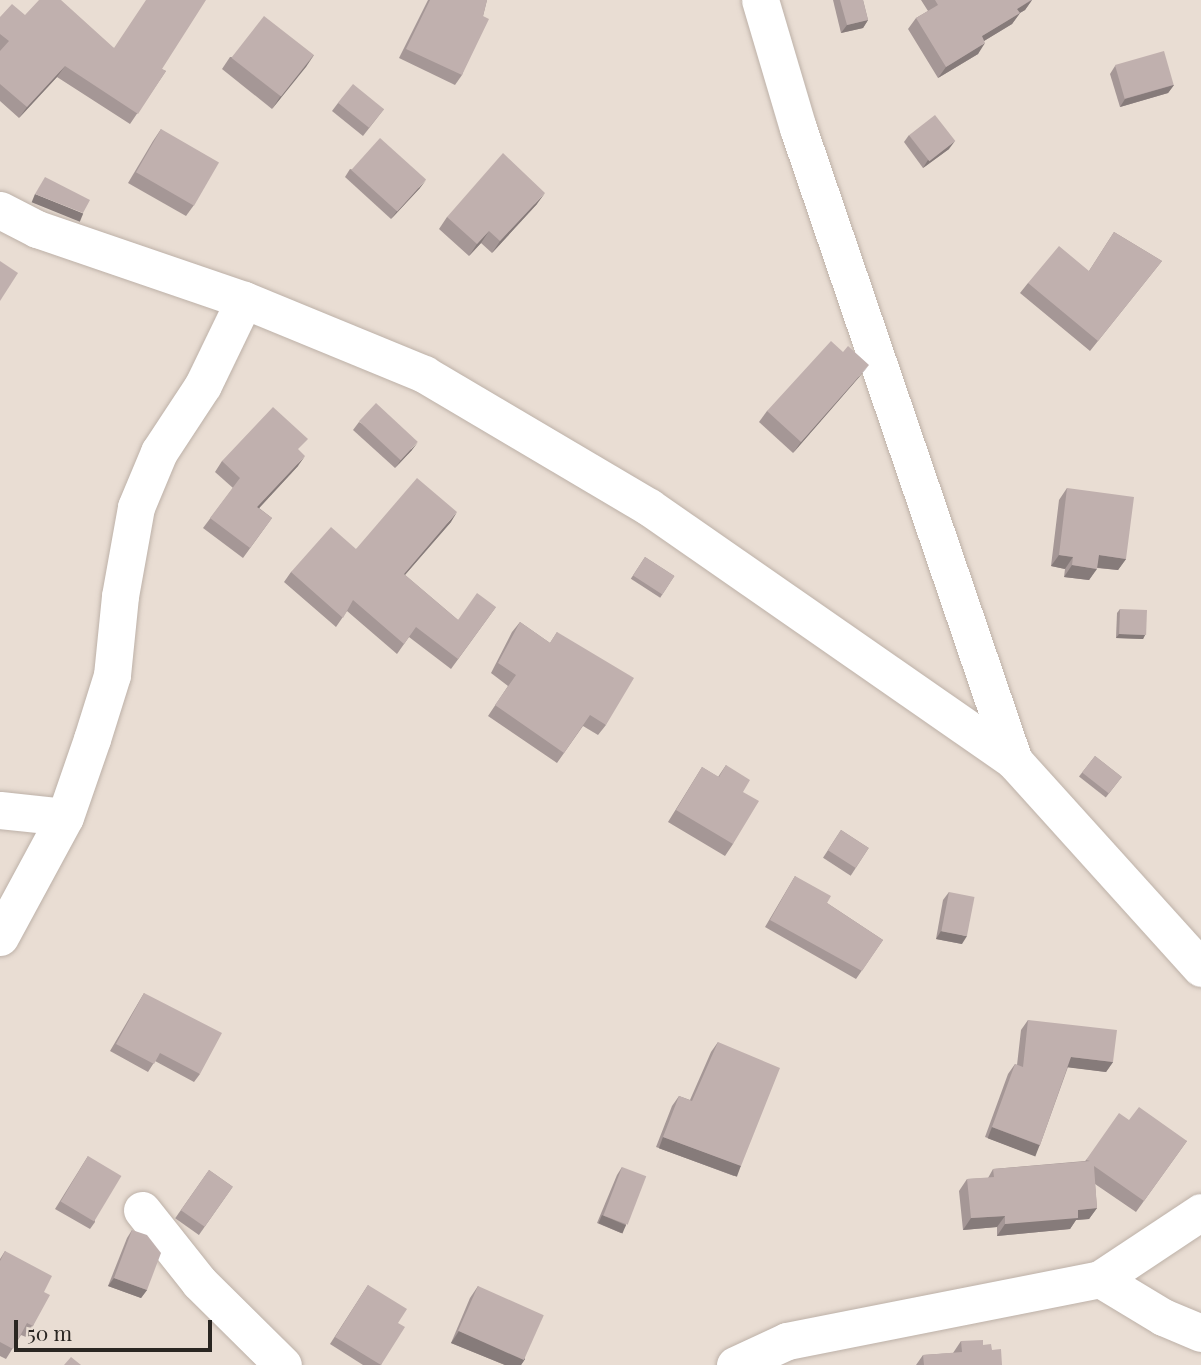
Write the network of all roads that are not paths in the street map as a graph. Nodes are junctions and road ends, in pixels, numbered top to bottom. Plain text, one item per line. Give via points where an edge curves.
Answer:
1 (760, 0) edge
2 (0, 210) edge
3 (244, 300) junction
4 (1014, 761) junction
5 (0, 810) edge
6 (65, 817) junction
7 (0, 937) edge
8 (1201, 968) edge
9 (142, 1210) dead end
10 (1201, 1212) edge
11 (1100, 1279) junction
12 (1201, 1333) edge
13 (283, 1365) edge
14 (736, 1365) edge

1 - 4 street via 798,128
2 - 3 street via 37,229
3 - 4 street via 424,374 649,507
3 - 6 street via 203,384 159,452 136,507 112,674
4 - 8 street
5 - 6 street
6 - 7 street
9 - 13 street via 199,1282
10 - 11 street
11 - 12 street via 1163,1317
11 - 14 street via 787,1341

